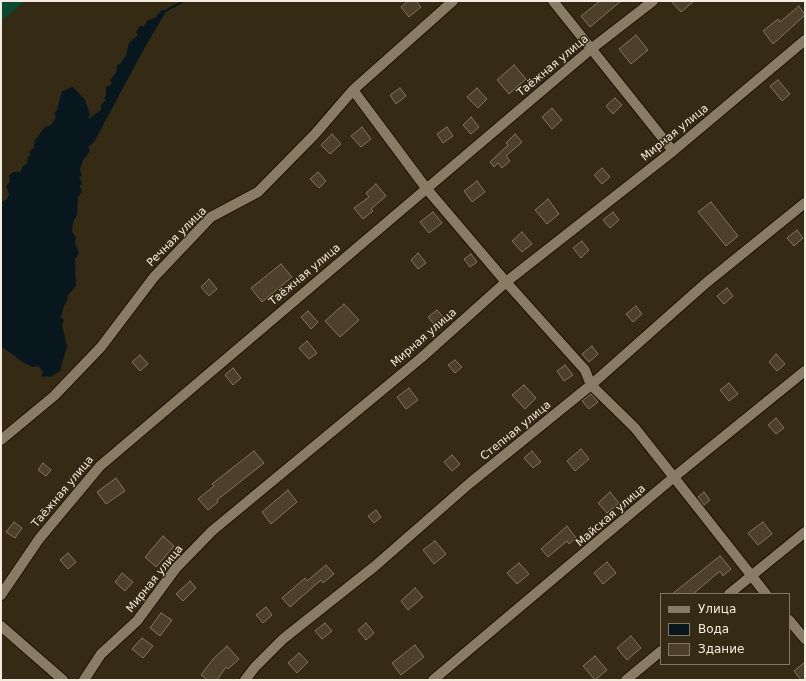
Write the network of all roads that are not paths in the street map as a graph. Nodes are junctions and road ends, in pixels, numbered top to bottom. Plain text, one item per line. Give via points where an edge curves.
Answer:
1 (453, 1) edge
2 (553, 1) edge
3 (653, 1) edge
4 (805, 40) edge
5 (591, 49) junction
6 (353, 90) junction
7 (673, 151) junction
8 (426, 188) junction
9 (805, 203) edge
10 (506, 282) junction
11 (805, 371) edge
12 (591, 385) junction
13 (1, 440) edge
14 (674, 477) junction
15 (805, 532) edge
16 (751, 576) junction
17 (730, 593) edge
18 (765, 593) edge
19 (1, 595) edge
20 (790, 621) edge
21 (1, 626) edge
22 (805, 639) edge
23 (660, 652) edge
24 (63, 680) edge
25 (84, 680) edge
26 (245, 680) edge
27 (433, 680) edge
28 (626, 680) edge

1 - 6 street, Речная улица
2 - 5 street
3 - 5 street, Таёжная улица
4 - 7 street, Мирная улица
5 - 7 street
5 - 8 street, Таёжная улица
6 - 8 street
6 - 13 street, Речная улица via 315,134 258,192 211,217 154,277 101,347 54,396
7 - 10 street, Мирная улица
8 - 10 street
8 - 19 street, Таёжная улица via 100,466 39,539
9 - 12 street, Степная улица via 706,283
10 - 12 street via 585,370
10 - 25 street, Мирная улица via 421,358 212,531 176,568 136,621 101,654
11 - 14 street, Майская улица
12 - 14 street via 635,428
12 - 26 street, Степная улица via 470,483 375,566 283,639
14 - 16 street
14 - 27 street, Майская улица
15 - 16 street
16 - 17 street
16 - 18 street
20 - 22 street
21 - 24 street
23 - 28 street

